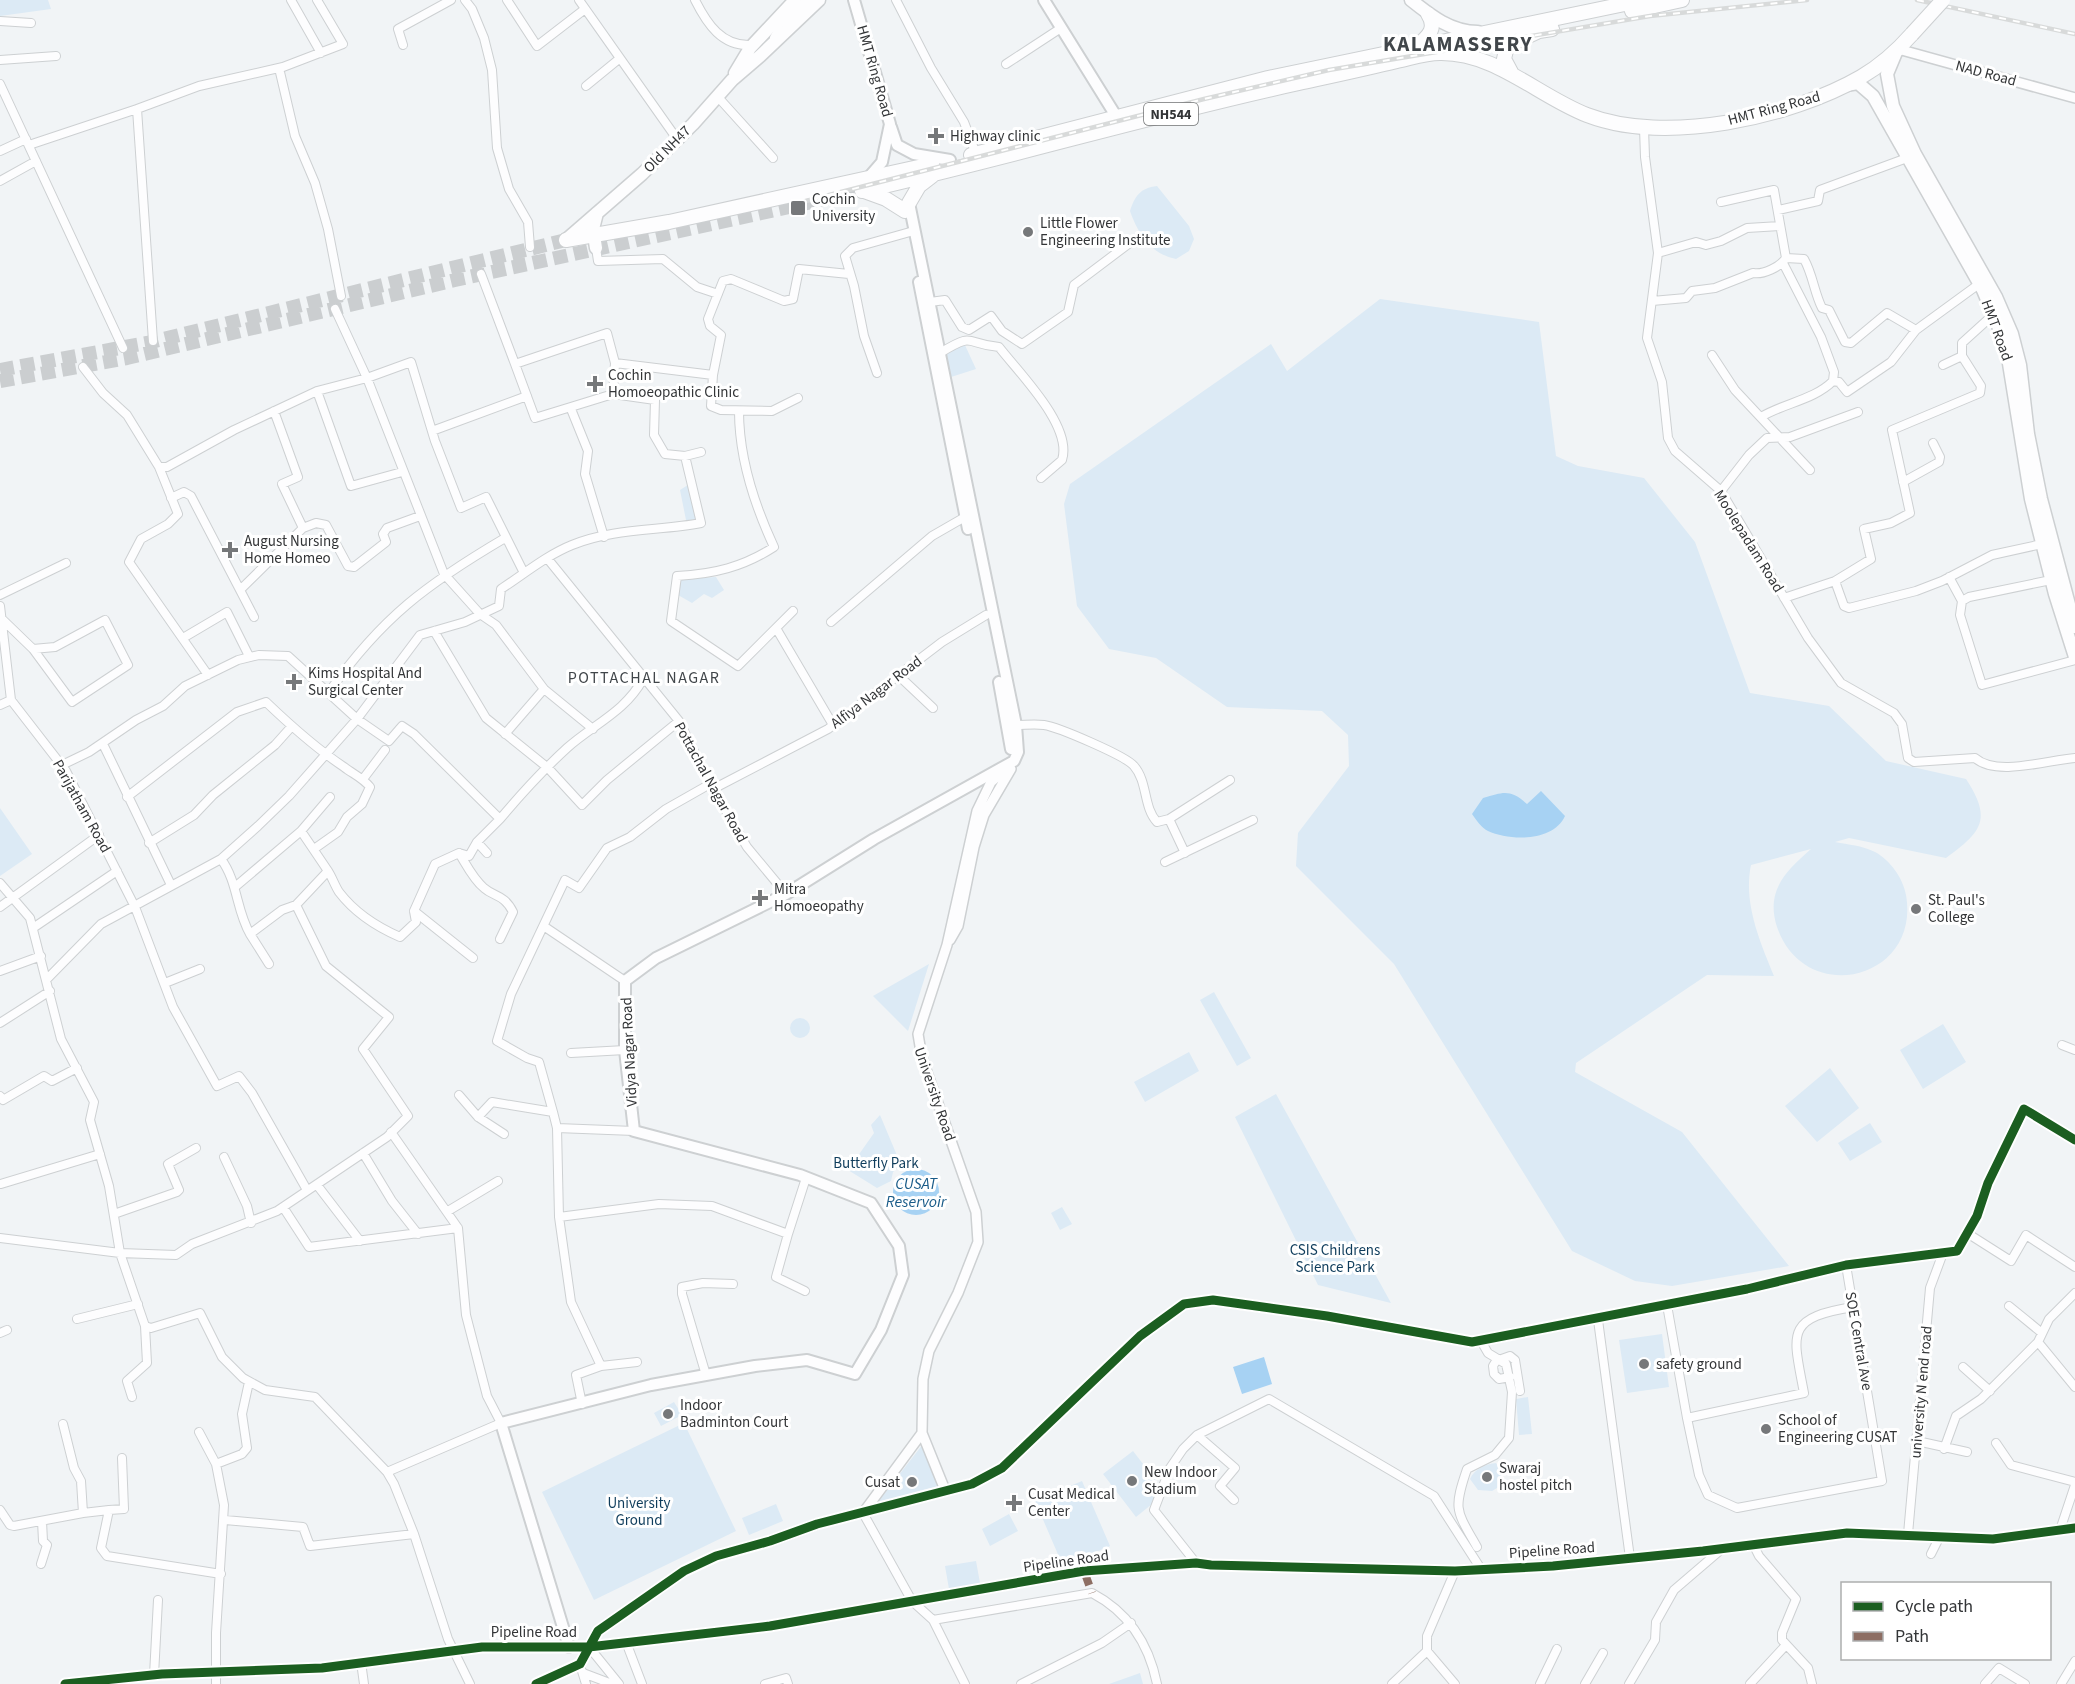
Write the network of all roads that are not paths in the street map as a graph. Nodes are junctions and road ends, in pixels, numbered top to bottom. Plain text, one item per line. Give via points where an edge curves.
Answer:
1 (291, 0) edge
2 (317, 0) edge
3 (451, 0) edge
4 (465, 0) edge
5 (507, 0) edge
6 (579, 0) edge
7 (695, 0) edge
8 (795, 0) edge
9 (808, 0) edge
10 (819, 0) edge
11 (854, 0) edge
12 (896, 0) edge
13 (1044, 0) edge
14 (1411, 0) edge
15 (1644, 0) edge
16 (1682, 0) edge
17 (1943, 0) edge
18 (585, 9) junction
19 (1428, 14) junction
20 (0, 21) edge
21 (31, 23) dead end
22 (783, 24) junction
23 (1061, 28) junction
24 (1489, 33) junction
25 (761, 35) junction
26 (403, 45) dead end
27 (751, 46) junction
28 (772, 46) junction
29 (1416, 47) junction
30 (1898, 49) junction
31 (321, 53) junction
32 (56, 56) dead end
33 (760, 56) junction
34 (620, 59) junction
35 (0, 60) edge
36 (1006, 64) dead end
37 (279, 68) junction
38 (1512, 74) junction
39 (732, 80) junction
40 (586, 86) dead end
41 (1842, 86) junction
42 (1256, 87) junction
43 (1, 88) edge
44 (717, 96) junction
45 (2075, 98) edge
46 (137, 109) junction
47 (1116, 116) junction
48 (890, 124) junction
49 (1644, 128) junction
50 (677, 139) junction
51 (28, 142) junction
52 (0, 151) edge
53 (976, 154) junction
54 (773, 158) dead end
55 (1907, 158) junction
56 (950, 160) junction
57 (36, 161) junction
58 (936, 172) junction
59 (896, 178) junction
60 (0, 181) edge
61 (863, 186) junction
62 (1721, 202) dead end
63 (907, 207) junction
64 (1778, 210) junction
65 (597, 213) junction
66 (1780, 226) junction
67 (910, 232) junction
68 (566, 240) joint
69 (595, 242) junction
70 (1131, 242) dead end
71 (530, 247) dead end
72 (1658, 253) junction
73 (1784, 261) junction
74 (481, 274) dead end
75 (849, 274) junction
76 (1980, 284) junction
77 (718, 294) junction
78 (341, 296) dead end
79 (1652, 301) junction
80 (930, 302) junction
81 (335, 309) dead end
82 (1994, 314) junction
83 (1916, 330) junction
84 (153, 341) dead end
85 (123, 348) dead end
86 (940, 353) junction
87 (1712, 355) dead end
88 (1962, 356) junction
89 (615, 363) junction
90 (515, 364) junction
91 (1943, 365) dead end
92 (82, 367) dead end
93 (877, 373) dead end
94 (713, 375) junction
95 (366, 378) junction
96 (1833, 381) junction
97 (317, 391) junction
98 (614, 394) junction
99 (527, 396) junction
100 (798, 398) dead end
101 (571, 409) junction
102 (274, 411) junction
103 (739, 411) junction
104 (1858, 412) dead end
105 (1761, 417) junction
106 (432, 431) junction
107 (1776, 436) junction
108 (1933, 442) dead end
109 (701, 452) dead end
110 (685, 456) junction
111 (159, 467) junction
112 (1810, 470) dead end
113 (402, 472) junction
114 (1041, 478) dead end
115 (1903, 482) junction
116 (1720, 491) junction
117 (171, 498) junction
118 (420, 516) junction
119 (965, 517) junction
120 (303, 528) junction
121 (604, 537) junction
122 (505, 538) junction
123 (2042, 544) junction
124 (547, 558) junction
125 (66, 563) dead end
126 (524, 573) junction
127 (444, 574) junction
128 (1949, 577) junction
129 (2051, 580) junction
130 (1835, 581) junction
131 (240, 590) junction
132 (0, 595) edge
133 (1784, 598) junction
134 (1962, 601) junction
135 (0, 606) edge
136 (793, 611) dead end
137 (480, 614) junction
138 (986, 615) junction
139 (254, 617) dead end
140 (3, 620) junction
141 (831, 622) dead end
142 (2075, 627) edge
143 (776, 628) junction
144 (434, 630) junction
145 (183, 638) junction
146 (33, 649) junction
147 (249, 656) junction
148 (2075, 658) edge
149 (208, 675) junction
150 (898, 675) junction
151 (643, 679) junction
152 (544, 689) junction
153 (330, 692) junction
154 (11, 700) junction
155 (0, 705) edge
156 (933, 708) dead end
157 (357, 719) junction
158 (679, 721) junction
159 (833, 725) junction
160 (1016, 725) junction
161 (292, 726) junction
162 (593, 729) junction
163 (505, 734) junction
164 (103, 744) junction
165 (1015, 744) junction
166 (385, 750) dead end
167 (328, 753) junction
168 (2075, 758) edge
169 (1014, 761) junction
170 (62, 765) junction
171 (548, 768) junction
172 (363, 779) junction
173 (1230, 780) dead end
174 (711, 787) junction
175 (127, 796) junction
176 (330, 797) dead end
177 (500, 819) junction
178 (1169, 819) junction
179 (1253, 820) dead end
180 (301, 831) junction
181 (99, 835) junction
182 (477, 842) junction
183 (149, 843) junction
184 (314, 849) junction
185 (459, 853) junction
186 (487, 853) dead end
187 (1185, 853) junction
188 (221, 859) junction
189 (1165, 862) dead end
190 (328, 871) junction
191 (117, 872) junction
192 (0, 883) edge
193 (171, 885) junction
194 (235, 887) junction
195 (786, 894) junction
196 (13, 897) junction
197 (296, 905) junction
198 (0, 907) edge
199 (135, 907) junction
200 (414, 911) junction
201 (545, 927) junction
202 (33, 928) junction
203 (250, 934) junction
204 (500, 939) dead end
205 (41, 956) junction
206 (473, 958) dead end
207 (269, 964) dead end
208 (200, 969) dead end
209 (0, 971) edge
210 (47, 979) junction
211 (625, 981) junction
212 (165, 983) junction
213 (50, 991) junction
214 (0, 1023) edge
215 (2062, 1045) dead end
216 (625, 1050) junction
217 (2075, 1050) edge
218 (571, 1053) dead end
219 (77, 1068) junction
220 (459, 1095) dead end
221 (0, 1096) edge
222 (94, 1102) junction
223 (83, 1108) dead end
224 (553, 1112) junction
225 (478, 1117) junction
226 (556, 1128) junction
227 (634, 1131) junction
228 (391, 1132) junction
229 (504, 1134) dead end
230 (2075, 1140) edge
231 (196, 1148) dead end
232 (363, 1153) junction
233 (100, 1154) junction
234 (224, 1157) dead end
235 (806, 1178) junction
236 (498, 1181) dead end
237 (1, 1184) edge
238 (317, 1185) junction
239 (308, 1190) junction
240 (283, 1207) junction
241 (448, 1211) junction
242 (114, 1214) junction
243 (559, 1217) junction
244 (251, 1223) junction
245 (458, 1228) junction
246 (1967, 1233) junction
247 (418, 1234) junction
248 (788, 1234) junction
249 (0, 1238) edge
250 (360, 1241) junction
251 (120, 1253) junction
252 (1943, 1253) junction
253 (1846, 1265) junction
254 (2075, 1267) edge
255 (733, 1284) dead end
256 (805, 1292) dead end
257 (2075, 1293) edge
258 (138, 1304) junction
259 (1667, 1305) junction
260 (2009, 1306) dead end
261 (1853, 1307) junction
262 (77, 1319) dead end
263 (1598, 1320) junction
264 (145, 1326) junction
265 (2042, 1333) junction
266 (1482, 1341) junction
267 (2038, 1342) junction
268 (1500, 1359) junction
269 (637, 1362) dead end
270 (601, 1366) junction
271 (1964, 1367) dead end
272 (706, 1375) junction
273 (1510, 1377) junction
274 (249, 1382) junction
275 (2075, 1387) edge
276 (1520, 1391) dead end
277 (1990, 1391) junction
278 (132, 1397) dead end
279 (582, 1404) junction
280 (1686, 1418) junction
281 (501, 1422) junction
282 (63, 1424) dead end
283 (199, 1432) dead end
284 (922, 1433) junction
285 (1197, 1435) junction
286 (1917, 1441) junction
287 (1996, 1443) dead end
288 (1944, 1449) junction
289 (1967, 1452) dead end
290 (122, 1458) dead end
291 (216, 1464) junction
292 (387, 1472) junction
293 (2075, 1484) edge
294 (945, 1490) junction
295 (1234, 1500) dead end
296 (0, 1510) edge
297 (109, 1510) junction
298 (83, 1513) junction
299 (862, 1513) junction
300 (225, 1520) junction
301 (42, 1521) junction
302 (2075, 1528) edge
303 (2060, 1530) junction
304 (414, 1534) junction
305 (1908, 1534) junction
306 (1940, 1536) junction
307 (1753, 1544) junction
308 (1477, 1547) dead end
309 (1723, 1548) junction
310 (1931, 1554) dead end
311 (1630, 1558) junction
312 (1196, 1563) junction
313 (41, 1564) dead end
314 (1481, 1569) junction
315 (1455, 1571) junction
316 (221, 1574) junction
317 (158, 1600) dead end
318 (912, 1601) junction
319 (933, 1620) junction
320 (1131, 1623) junction
321 (626, 1642) junction
322 (569, 1647) junction
323 (590, 1647) junction
324 (1789, 1647) junction
325 (1557, 1649) dead end
326 (453, 1651) junction
327 (1427, 1652) junction
328 (1603, 1653) dead end
329 (2075, 1661) edge
330 (361, 1662) junction
331 (581, 1669) junction
332 (218, 1672) junction
333 (158, 1674) junction
334 (108, 1682) edge
335 (65, 1684) edge
336 (162, 1684) edge
337 (216, 1684) edge
338 (364, 1684) edge
339 (470, 1684) edge
340 (536, 1684) edge
341 (586, 1684) edge
342 (612, 1684) edge
343 (619, 1684) edge
344 (642, 1684) edge
345 (765, 1684) edge
346 (788, 1684) edge
347 (965, 1684) edge
348 (1021, 1684) edge
349 (1156, 1684) edge
350 (1392, 1684) edge
351 (1455, 1684) edge
352 (1540, 1684) edge
353 (1586, 1684) edge
354 (1629, 1684) edge
355 (1750, 1684) edge
356 (1812, 1684) edge
357 (1985, 1684) edge
358 (2025, 1684) edge
359 (2061, 1684) edge

1 - 31 street
2 - 31 street via 342,44
3 - 26 street via 398,29
4 - 71 street via 484,38 492,70 497,148 509,189 528,222
5 - 18 street via 537,46
6 - 18 street
7 - 27 street via 706,22 722,37 737,46
8 - 25 main road, Old NH47
9 - 22 main road
10 - 28 main road, Old NH47
11 - 48 main road, HMT Ring Road
12 - 53 street via 963,122
13 - 23 main road
14 - 19 main road
15 - 24 highway
16 - 38 highway via 1539,32 1507,46 1504,59
17 - 30 highway, HMT Ring Road, bridge
18 - 34 street
19 - 24 main road via 1459,30
19 - 29 highway via 1432,31
20 - 21 street
22 - 25 main road
22 - 28 main road
23 - 36 street
23 - 47 main road
24 - 29 highway
25 - 27 main road, Old NH47
27 - 33 main road via 754,54
27 - 39 main road, Old NH47
28 - 33 main road, Old NH47
29 - 42 highway, NH544
30 - 41 highway, HMT Ring Road
30 - 45 street, NAD Road
30 - 142 main road, HMT Road via 1887,74 1893,106 2012,334 2041,499
31 - 37 street
32 - 35 street
33 - 39 main road, Old NH47
34 - 40 street
34 - 50 street
37 - 46 street via 199,86
37 - 78 street via 295,136 315,183 328,229
38 - 42 highway, HMT Ring Road / NH544 via 1467,55 1439,53
38 - 49 highway, HMT Ring Road via 1589,116
39 - 44 main road, Old NH47
41 - 49 highway, HMT Ring Road via 1739,120
41 - 55 main road, HMT Road via 1858,83 1873,96
42 - 47 highway, NH544
42 - 58 highway, NH544
43 - 51 street
44 - 50 main road, Old NH47
44 - 54 street
46 - 51 street
46 - 84 street
47 - 53 highway, NH544
48 - 56 main road via 897,145 914,154
48 - 61 main road, HMT Ring Road via 882,162
49 - 72 street, Moolepadam Road
50 - 65 main road, Old NH47
51 - 52 street
51 - 57 street
53 - 56 highway, NH544
55 - 64 street via 1820,190 1818,201
55 - 76 main road, HMT Road
56 - 59 highway, NH544
57 - 60 street
57 - 85 street
58 - 59 highway, NH544
58 - 63 highway via 919,186
59 - 61 highway
61 - 63 highway
61 - 69 highway
62 - 64 street via 1774,190
63 - 67 main road
63 - 80 main road
64 - 66 street
65 - 68 main road, Old NH47
65 - 69 main road
66 - 72 street via 1747,228 1721,241 1706,245 1696,242
66 - 73 street
67 - 75 street via 854,248 844,256
67 - 119 main road
68 - 69 highway
69 - 77 street via 598,261 663,259 697,287
70 - 80 street via 1074,285 1068,312 1022,344 1002,331 991,316 969,330 962,327 945,300
72 - 79 street, Moolepadam Road
73 - 79 street via 1724,285 1692,291 1686,298
73 - 83 street via 1804,259 1814,292 1822,308 1829,310 1845,342 1851,343 1887,313
73 - 96 street via 1821,337 1834,372
74 - 90 street
75 - 77 street via 799,269 790,300 780,300 726,279
75 - 93 street
76 - 82 main road, HMT Road
76 - 83 street
77 - 94 street via 708,319 721,336
79 - 116 street, Moolepadam Road via 1647,338 1662,382 1668,438 1675,451
80 - 86 main road
81 - 95 street
82 - 88 street via 1962,343
82 - 123 main road, HMT Road via 2009,359 2022,454
83 - 96 street via 1891,362 1847,392
86 - 114 street via 970,338 982,345 999,347 1052,416 1065,440 1062,460
86 - 160 main road
87 - 105 street via 1735,390
88 - 91 street
88 - 115 street via 1981,386 1980,393 1892,430
89 - 90 street via 607,333
89 - 94 street
89 - 98 street
90 - 99 street
92 - 111 street via 127,415
94 - 103 street via 711,406
95 - 97 street
95 - 106 street via 411,362
95 - 113 street
96 - 105 street via 1825,389 1778,406
97 - 102 street
97 - 113 street via 351,486
98 - 101 street
98 - 110 street via 655,400 657,442 664,454
99 - 101 street via 535,418
99 - 106 street
100 - 103 street via 772,411
101 - 121 street via 588,452 585,474
102 - 111 street via 167,467
102 - 120 street via 298,477 282,484
103 - 143 street via 747,475 774,547 746,564 724,571 677,576 671,621 738,666
104 - 107 street via 1790,437
105 - 107 street
106 - 122 street via 461,508 486,497
107 - 112 street
107 - 116 street via 1763,441
108 - 115 street via 1939,462
109 - 110 street
110 - 121 street via 701,523
111 - 117 street
113 - 118 street
115 - 130 street via 1910,513 1894,522 1864,529 1871,559
116 - 133 street, Moolepadam Road
117 - 131 street via 184,492 191,496
117 - 145 street via 176,518 141,539 129,562
118 - 120 street via 387,528 383,534 386,542 354,567 348,566 326,525 316,523
118 - 127 street
119 - 138 main road
119 - 141 street via 932,536
120 - 131 street
121 - 124 street
122 - 126 street
122 - 127 street
123 - 128 street via 1992,555
123 - 129 main road, HMT Road
124 - 126 street
124 - 151 street, Pottachal Nagar Road
125 - 132 street
126 - 137 street via 501,589 499,606
127 - 137 street
127 - 153 street via 372,636
128 - 130 street via 1916,591 1850,608 1844,606
128 - 134 street
129 - 134 street
129 - 148 main road, HMT Road
130 - 133 street
131 - 139 street
133 - 168 street, Moolepadam Road via 1841,683 1894,714 1902,724 1908,758 1914,762 1975,758 1999,767
134 - 148 street via 1960,615 1982,685
135 - 140 street
136 - 143 street
137 - 144 street
137 - 152 street via 496,626
138 - 150 street, Alfiya Nagar Road
138 - 165 main road
140 - 146 street
140 - 154 street
143 - 159 street
144 - 157 street via 420,635
144 - 163 street via 486,718
145 - 147 street via 227,612
145 - 149 street
146 - 146 street via 72,702 128,665 105,620 55,647
147 - 149 street
147 - 153 street via 288,656
149 - 164 street via 185,686 163,706
150 - 156 street
150 - 159 street, Alfiya Nagar Road
151 - 158 street, Pottachal Nagar Road
151 - 162 street via 625,705
152 - 162 street
152 - 163 street
153 - 157 street
154 - 155 street
154 - 170 street, Parijatham Road
157 - 167 street
157 - 177 street via 389,741 402,726 414,734
158 - 171 street via 582,805
158 - 174 street, Pottachal Nagar Road
159 - 174 street, Alfiya Nagar Road via 799,746
160 - 165 main road
160 - 178 street via 1045,725 1119,756 1133,765 1142,780 1154,819
161 - 167 street
161 - 175 street via 266,702 237,712
161 - 183 street via 194,815
162 - 171 street
163 - 171 street
164 - 170 street
164 - 175 street
165 - 169 main road
166 - 172 street
167 - 172 street
167 - 188 street via 289,796
169 - 195 main road, Vidya Nagar Road via 874,839
169 - 284 street, University Road via 991,783 977,811 947,945 917,1041 976,1212 978,1242 929,1351 923,1379
170 - 181 street, Parijatham Road
171 - 177 street via 519,794
172 - 184 street via 370,787 362,804 346,817 338,832
173 - 178 street
174 - 195 street, Pottachal Nagar Road via 747,848
174 - 201 street, Alfiya Nagar Road via 666,809 630,837 607,848 579,888 565,880
175 - 183 street
176 - 180 street
177 - 182 street
178 - 187 street
179 - 187 street
180 - 184 street
180 - 194 street
181 - 191 street, Parijatham Road
181 - 196 street
182 - 185 street via 470,856
182 - 186 street
183 - 193 street
184 - 190 street
185 - 200 street via 435,864
185 - 204 street via 485,890 499,894 513,912
187 - 189 street
188 - 193 street
188 - 194 street
190 - 197 street
190 - 200 street via 338,891 363,915 398,936 403,936 416,922
191 - 199 street, Parijatham Road
191 - 202 street
192 - 196 street
193 - 199 street
194 - 203 street via 243,922
195 - 211 main road, Vidya Nagar Road via 656,958
196 - 198 street
196 - 202 street
197 - 203 street via 282,910
197 - 228 street via 326,966 389,1017 363,1049 408,1116
199 - 210 street via 101,924 76,956
199 - 212 street, Parijatham Road
200 - 206 street
201 - 211 street
201 - 224 street via 511,994 497,1041 539,1062
202 - 205 street
203 - 207 street
205 - 209 street
205 - 210 street
208 - 212 street
210 - 213 street
211 - 216 main road, Vidya Nagar Road
212 - 239 street, Parijatham Road via 173,1007 217,1086 239,1076
213 - 214 street
213 - 219 street via 62,1039
215 - 217 street
216 - 218 street
216 - 227 main road, Vidya Nagar Road
219 - 221 street via 52,1081 44,1076 3,1100
219 - 222 street
220 - 225 street
222 - 223 street
222 - 233 street via 90,1120
224 - 225 street via 492,1102
224 - 226 street
225 - 229 street
226 - 227 street
226 - 243 street
227 - 235 main road
228 - 232 street
228 - 241 street
230 - 246 street via 2024,1109
231 - 242 street via 168,1164 177,1192
232 - 238 street
232 - 247 street
233 - 237 street
233 - 242 street
234 - 244 street
235 - 248 street
235 - 272 main road via 871,1203 899,1246 903,1275 881,1330 855,1374 807,1360
236 - 241 street
238 - 239 street
238 - 250 street
239 - 240 street
240 - 244 street
240 - 250 street via 309,1247
241 - 245 street
242 - 251 street
243 - 248 street via 660,1204 712,1206
243 - 270 street via 571,1302
244 - 251 street via 192,1244 176,1255
245 - 247 street
245 - 281 street via 466,1315 487,1396
246 - 252 street via 1957,1251
246 - 254 street via 2010,1261 2026,1235
247 - 250 street
248 - 256 street via 776,1277
249 - 251 street
251 - 258 street
252 - 253 street
252 - 286 street, university N end road via 1930,1288
253 - 259 street
253 - 261 street, SOE Central Ave
255 - 272 street via 682,1287
257 - 265 street via 2049,1319
258 - 262 street
258 - 264 street
259 - 263 street
259 - 280 street
260 - 265 street
261 - 280 street via 1809,1317 1799,1328 1795,1342 1804,1393
261 - 280 street, SOE Central Ave via 1882,1481 1737,1508 1708,1495
263 - 266 street
263 - 311 street
264 - 274 street via 151,1328 200,1313 222,1357
264 - 278 street via 147,1363 127,1381
265 - 267 street
266 - 268 street via 1488,1353
266 - 294 street via 1213,1300 1184,1304 1140,1336 1002,1468 972,1484
267 - 275 street
267 - 277 street
268 - 273 street
268 - 273 street via 1492,1366 1494,1374 1499,1379
268 - 276 street via 1510,1356 1515,1360
269 - 270 street
270 - 279 street via 576,1375
271 - 277 street
272 - 279 main road
273 - 308 street via 1509,1438 1495,1455 1467,1468 1459,1492 1457,1513
274 - 291 street via 242,1414 247,1448 242,1454
274 - 292 street via 265,1390 315,1397
277 - 288 street via 1956,1416
279 - 281 main road
281 - 292 street
281 - 322 main road
282 - 298 street via 81,1480
283 - 291 street
284 - 294 street
284 - 299 street
285 - 295 street via 1235,1468 1220,1486
285 - 312 street via 1170,1468 1154,1510
285 - 314 street via 1269,1399 1434,1496
286 - 288 street
286 - 305 street, university N end road
287 - 293 street via 2011,1465
288 - 289 street
290 - 297 street via 124,1509
291 - 300 street
292 - 304 street
293 - 303 street
294 - 299 street
296 - 301 street via 10,1525
297 - 298 street
297 - 316 street via 101,1548 107,1556
298 - 301 street
299 - 318 street
299 - 323 street via 717,1556 684,1571 598,1631
300 - 304 street via 303,1527 310,1546
300 - 316 street
301 - 313 street via 43,1541 47,1545
302 - 303 street, Pipeline Road
303 - 306 street, Pipeline Road via 1993,1539
304 - 326 street
305 - 306 street, Pipeline Road
305 - 307 street, Pipeline Road via 1847,1533
306 - 310 street
307 - 309 street, Pipeline Road
307 - 324 street via 1796,1599 1782,1633
309 - 311 street, Pipeline Road
309 - 354 street via 1674,1590 1656,1622 1655,1640
311 - 314 street, Pipeline Road
312 - 315 street, Pipeline Road
312 - 318 street, Pipeline Road via 1084,1571
314 - 315 street, Pipeline Road
315 - 327 street via 1427,1636
316 - 332 street via 216,1633
317 - 333 street
318 - 319 street
318 - 321 street, Pipeline Road via 770,1626
319 - 320 street via 1092,1593
319 - 347 street
320 - 348 street via 1102,1643
320 - 349 street via 1141,1635
321 - 323 street, Pipeline Road
321 - 344 street
322 - 323 street, Pipeline Road
322 - 326 street, Pipeline Road
323 - 331 street
323 - 343 street
324 - 355 street
324 - 356 street via 1808,1668
325 - 352 street
326 - 330 street, Pipeline Road
326 - 339 street
327 - 350 street
327 - 351 street
328 - 353 street
329 - 359 street
330 - 332 street, Pipeline Road via 322,1668
330 - 338 street
331 - 340 street
331 - 341 street
331 - 342 street
332 - 333 street, Pipeline Road
332 - 337 street
333 - 334 street, Pipeline Road
333 - 336 street
334 - 335 street, Pipeline Road
345 - 346 street via 786,1678
357 - 358 street via 1999,1668

